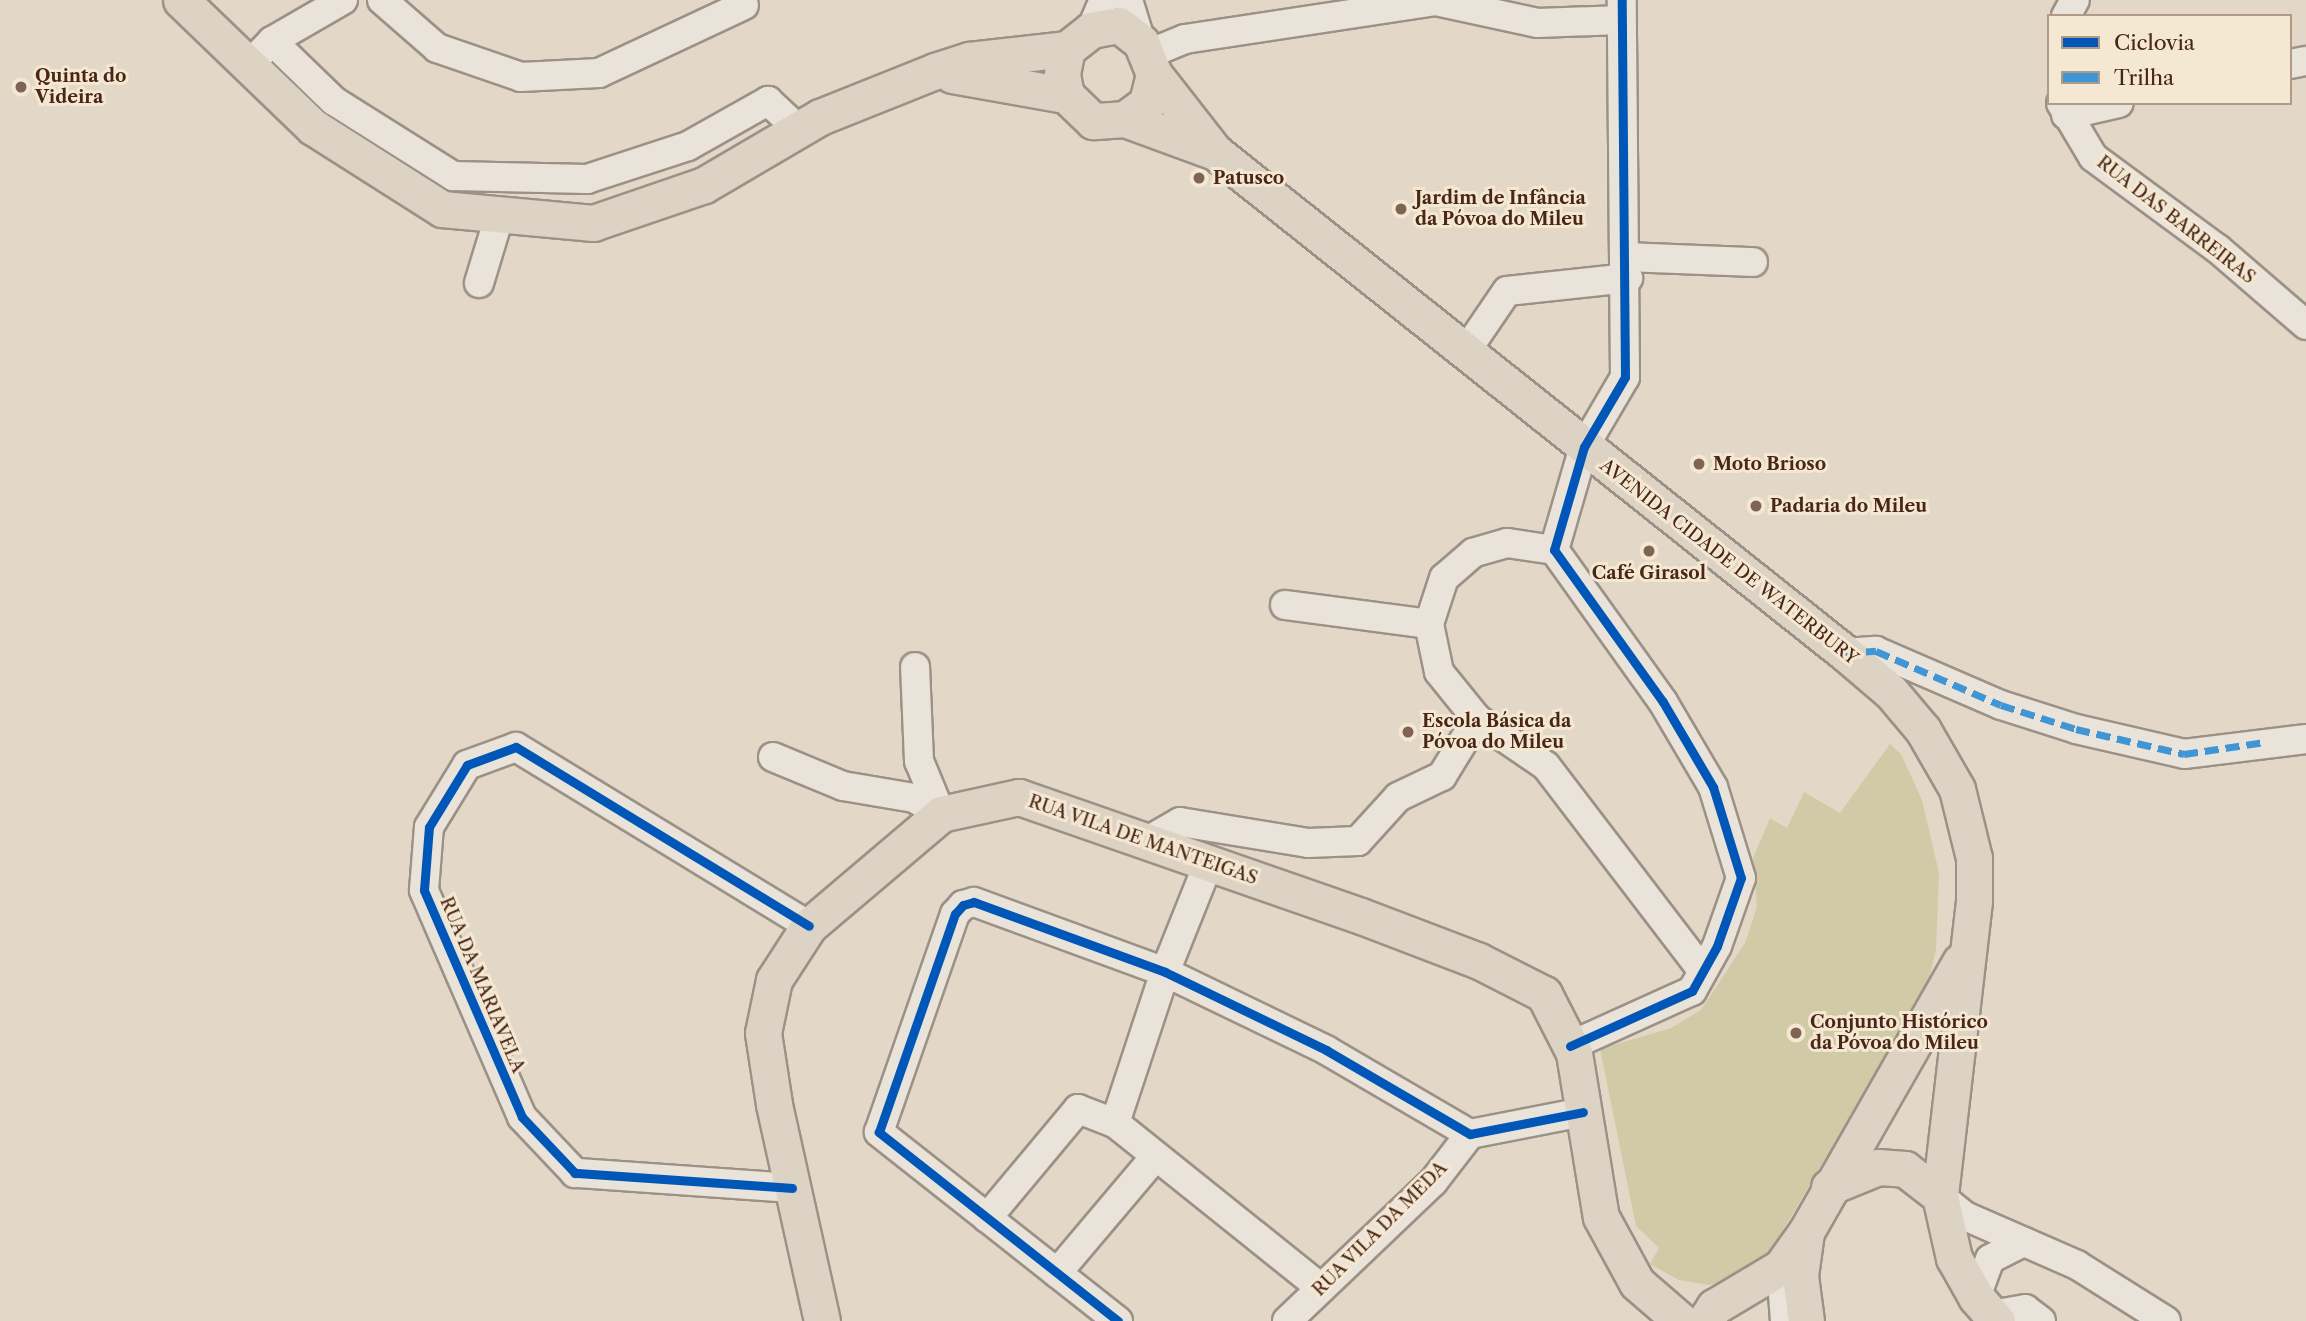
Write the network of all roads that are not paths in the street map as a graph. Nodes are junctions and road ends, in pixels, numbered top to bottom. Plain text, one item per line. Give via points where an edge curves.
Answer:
1 (181, 0) edge
2 (343, 0) edge
3 (382, 0) edge
4 (1128, 0) edge
5 (744, 5) dead end
6 (1622, 10) edge
7 (1087, 26) edge
8 (260, 53) junction
9 (1147, 57) junction
10 (935, 71) junction
11 (1066, 95) junction
12 (2100, 105) edge
13 (2063, 109) edge
14 (1125, 119) junction
15 (798, 130) junction
16 (1215, 152) junction
17 (500, 214) junction
18 (1753, 262) dead end
19 (1628, 267) junction
20 (479, 283) dead end
21 (2306, 325) edge
22 (1464, 354) junction
23 (1584, 447) junction
24 (1554, 550) junction
25 (1284, 605) dead end
26 (1429, 624) junction
27 (1845, 653) junction
28 (915, 667) dead end
29 (1477, 719) junction
30 (2306, 739) edge
31 (773, 757) dead end
32 (941, 814) junction
33 (1146, 841) junction
34 (1209, 862) junction
35 (809, 926) junction
36 (1966, 950) junction
37 (1703, 971) junction
38 (1165, 972) junction
39 (1570, 1046) junction
40 (1583, 1112) junction
41 (1115, 1123) junction
42 (1470, 1134) junction
43 (1156, 1156) junction
44 (1842, 1181) junction
45 (792, 1188) junction
46 (1940, 1196) junction
47 (988, 1218) junction
48 (1806, 1232) junction
49 (2024, 1242) junction
50 (1782, 1267) junction
51 (1058, 1273) junction
52 (1321, 1288) junction
53 (1988, 1311) edge
54 (822, 1321) edge
55 (1118, 1321) edge
56 (1287, 1321) edge
57 (1681, 1321) edge
58 (1705, 1321) edge
59 (1786, 1321) edge
60 (1806, 1321) edge
61 (1826, 1321) edge
62 (2041, 1321) edge
63 (2166, 1321) edge

1 - 8 main road
2 - 8 street
3 - 5 street via 437,48 521,77 599,74
4 - 9 street
6 - 9 street via 1538,23 1436,1 1185,38
6 - 19 street
7 - 9 main road via 1119,25
7 - 10 main road
7 - 11 main road via 1062,74
8 - 15 street via 453,176 587,179 688,146 768,101
8 - 17 main road via 313,127 442,209
9 - 14 main road via 1147,103
9 - 16 main road
10 - 11 main road
10 - 15 main road
11 - 14 main road via 1093,121
12 - 13 street
13 - 21 street, RUA DAS BARREIRAS via 2093,157 2218,249
14 - 16 main road
15 - 17 main road via 704,185 593,223
16 - 22 main road, AVENIDA CIDADE DE WATERBURY
17 - 20 street
18 - 19 street
19 - 22 street via 1507,291
19 - 23 street via 1625,377
22 - 23 main road, AVENIDA CIDADE DE WATERBURY
23 - 24 street
23 - 27 main road, AVENIDA CIDADE DE WATERBURY
24 - 26 street via 1507,544 1473,553 1444,578
24 - 37 street via 1663,702 1713,787 1741,877 1717,946
25 - 26 street
26 - 29 street via 1439,672
27 - 30 street via 1876,651 2001,705 2076,729 2184,754
27 - 36 main road, AVENIDA CIDADE DE WATERBURY via 1891,692 1923,730 1957,789 1974,858 1974,901
28 - 32 street via 919,761
29 - 33 street via 1442,776 1398,797 1358,841 1308,843 1180,822
29 - 37 street via 1546,766
31 - 32 street via 844,786 914,798
32 - 33 main road, RUA VILA DE MANTEIGAS via 1019,797
32 - 35 main road, RUA VILA DE MANTEIGAS
33 - 34 main road, RUA VILA DE MANTEIGAS
34 - 38 street
34 - 39 main road, RUA VILA DE MANTEIGAS via 1479,961 1544,994
35 - 45 main road, RUA VILA DE MANTEIGAS via 774,979 763,1032
35 - 45 street, RUA DA MARIAVELA via 516,747 467,765 429,827 424,890 522,1117 575,1173
36 - 44 main road
36 - 46 main road, AVENIDA CIDADE DE WATERBURY
37 - 39 street via 1692,990
38 - 41 street
38 - 42 street via 1326,1050
38 - 47 street via 974,902 955,914 879,1132
39 - 40 main road, RUA VILA DE MANTEIGAS
40 - 42 street
40 - 57 main road, RUA VILA DE MANTEIGAS via 1601,1217 1637,1283
41 - 43 street
41 - 47 street via 1078,1109
42 - 52 street, RUA VILA DA MEDA via 1433,1182
43 - 51 street
43 - 52 street
44 - 46 main road via 1878,1167 1905,1169
44 - 48 main road
44 - 61 main road via 1820,1260 1819,1302
45 - 54 main road, RUA VILA DE MANTEIGAS
46 - 49 street via 1965,1216
46 - 53 main road, AVENIDA CIDADE DE WATERBURY via 1954,1258
47 - 51 street
48 - 50 main road
48 - 60 main road via 1800,1276
49 - 53 street via 1990,1259
49 - 63 street via 2102,1279
50 - 58 main road via 1714,1307
50 - 59 street
51 - 55 street
52 - 56 street, RUA VILA DA MEDA
53 - 62 street via 2025,1309

